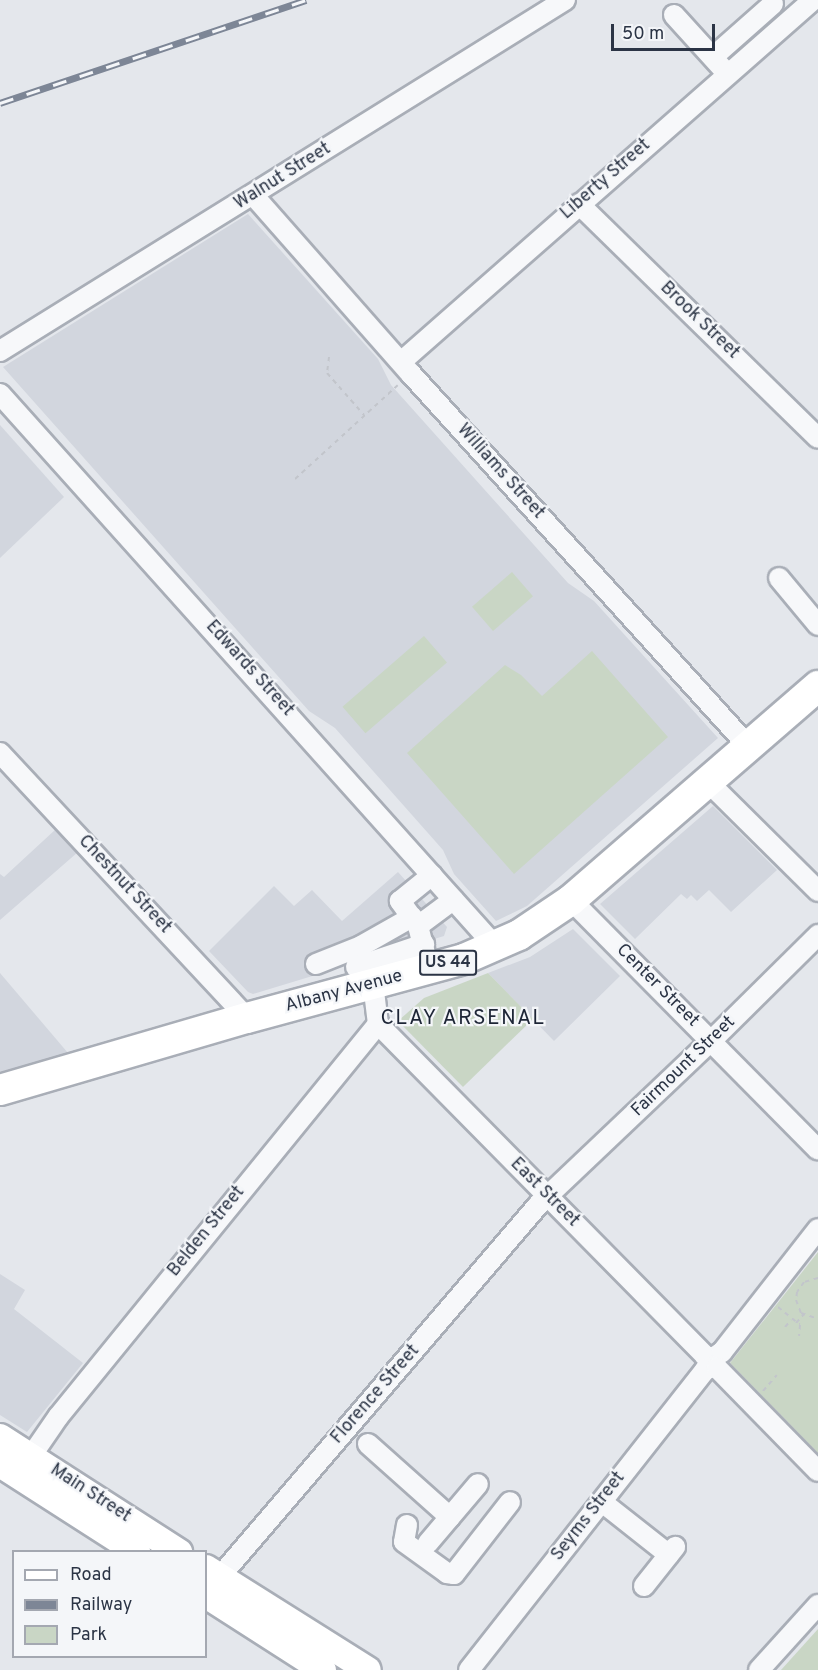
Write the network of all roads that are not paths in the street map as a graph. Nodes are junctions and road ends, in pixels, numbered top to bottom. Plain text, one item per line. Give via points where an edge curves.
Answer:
1 (565, 0) edge
2 (813, 0) edge
3 (818, 3) edge
4 (773, 4) dead end
5 (674, 15) dead end
6 (713, 57) junction
7 (728, 74) junction
8 (254, 196) junction
9 (579, 204) junction
10 (0, 351) edge
11 (400, 362) junction
12 (0, 394) edge
13 (818, 438) edge
14 (779, 578) dead end
15 (818, 625) edge
16 (818, 686) edge
17 (748, 747) junction
18 (0, 753) edge
19 (708, 782) junction
20 (432, 875) junction
21 (818, 891) edge
22 (453, 900) junction
23 (571, 900) junction
24 (818, 935) edge
25 (421, 939) junction
26 (495, 946) junction
27 (316, 964) dead end
28 (361, 972) junction
29 (247, 1018) junction
30 (378, 1024) junction
31 (711, 1041) junction
32 (0, 1090) edge
33 (818, 1150) edge
34 (547, 1197) junction
35 (818, 1229) edge
36 (712, 1362) junction
37 (0, 1437) edge
38 (368, 1444) dead end
39 (16, 1465) edge
40 (818, 1471) edge
41 (478, 1484) dead end
42 (510, 1502) dead end
43 (602, 1502) junction
44 (450, 1517) junction
45 (407, 1525) dead end
46 (428, 1543) dead end
47 (136, 1550) edge
48 (177, 1550) edge
49 (209, 1583) edge
50 (644, 1587) dead end
51 (818, 1605) edge
52 (323, 1670) edge
53 (368, 1670) edge
54 (469, 1670) edge
55 (759, 1670) edge

1 - 8 street, Walnut Street
2 - 3 street
2 - 7 street, Liberty Street
4 - 6 street
5 - 6 street
6 - 7 street
7 - 9 street, Liberty Street
8 - 10 street, Walnut Street
8 - 11 street, Williams Street
9 - 11 street, Liberty Street
9 - 13 street, Brook Street
11 - 17 street, Williams Street
12 - 20 street, Edwards Street
14 - 15 street
16 - 17 highway, Albany Avenue / US 44
17 - 19 highway, Albany Avenue / US 44
18 - 29 street, Chestnut Street
19 - 21 street
19 - 23 highway, Albany Avenue / US 44
20 - 22 street, Edwards Street
20 - 25 street via 400,900
22 - 25 street
22 - 26 street, Edwards Street
23 - 26 highway, Albany Avenue / US 44 via 541,923
23 - 31 street, Center Street
24 - 31 street, Fairmount Street
25 - 26 highway, Albany Avenue / US 44
25 - 28 highway, Albany Avenue / US 44
25 - 28 street
27 - 28 street
28 - 29 highway, Albany Avenue / US 44
28 - 30 street
29 - 32 highway, Albany Avenue / US 44
30 - 34 street, East Street
30 - 39 street, Belden Street
31 - 33 street, Center Street
31 - 34 street, Fairmount Street
34 - 36 street, East Street
34 - 49 street, Florence Street
35 - 36 street, Seyms Street
36 - 40 street, East Street
36 - 43 street, Seyms Street
37 - 39 main road, Main Street
38 - 44 street
39 - 47 main road, Main Street
39 - 48 main road, Main Street
41 - 44 street
42 - 45 street via 454,1574 404,1542
43 - 50 street via 672,1551
43 - 54 street, Seyms Street
44 - 46 street
49 - 52 main road
49 - 53 main road
51 - 55 street

